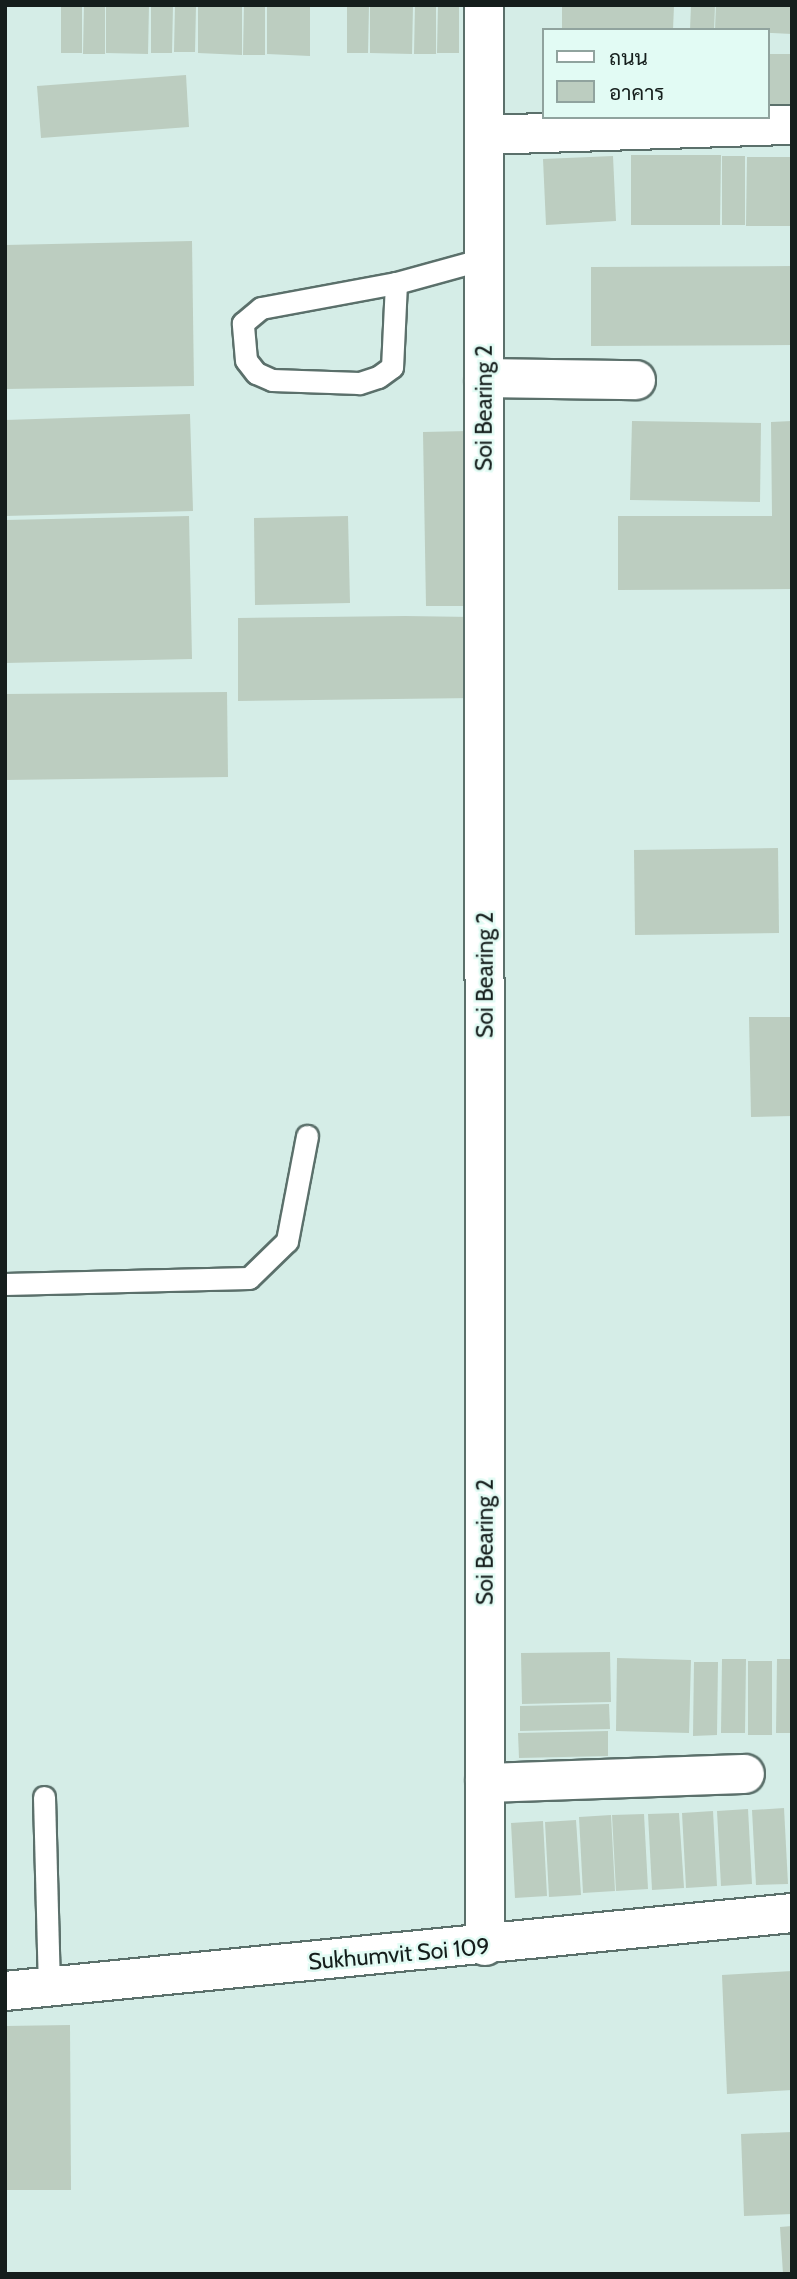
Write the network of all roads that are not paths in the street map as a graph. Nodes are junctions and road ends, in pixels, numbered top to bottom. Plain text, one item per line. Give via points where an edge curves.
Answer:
1 (484, 5) edge
2 (792, 125) edge
3 (484, 135) junction
4 (484, 259) junction
5 (396, 283) junction
6 (484, 378) junction
7 (636, 380) dead end
8 (307, 1136) dead end
9 (5, 1284) edge
10 (745, 1774) dead end
11 (485, 1783) junction
12 (44, 1797) dead end
13 (792, 1913) edge
14 (485, 1945) junction
15 (49, 1987) junction
16 (5, 1991) edge

1 - 3 street, Soi Bearing 2
2 - 3 street
3 - 4 street, Soi Bearing 2
4 - 5 lane
4 - 6 street, Soi Bearing 2
5 - 5 lane via 392,367 378,377 359,383 272,380 256,373 247,360 243,323 261,308
6 - 7 street
6 - 11 street, Soi Bearing 2
8 - 9 lane via 287,1241 249,1278
10 - 11 street
11 - 14 street, Soi Bearing 2
12 - 15 lane
13 - 14 street, Sukhumvit Soi 109
14 - 15 street, Sukhumvit Soi 109
15 - 16 street, Sukhumvit Soi 109

